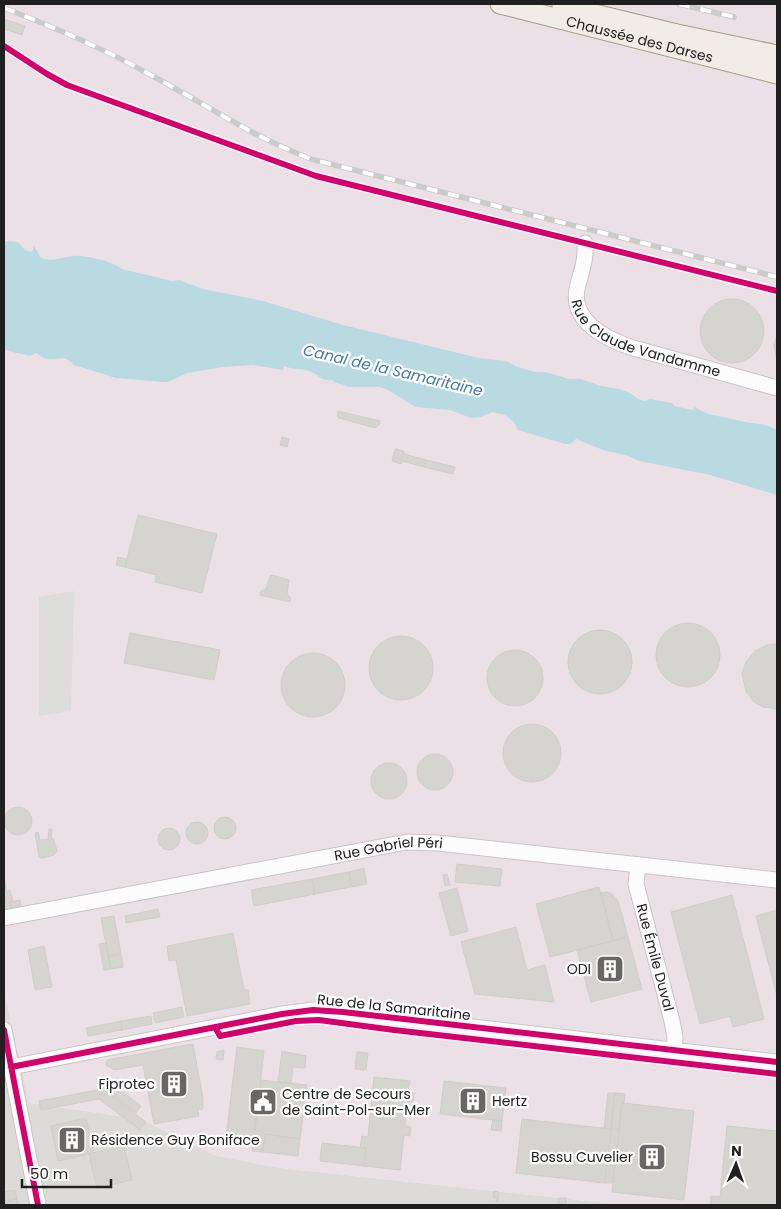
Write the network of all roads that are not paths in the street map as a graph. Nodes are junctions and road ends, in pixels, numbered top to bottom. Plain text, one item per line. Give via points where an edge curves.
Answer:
1 (500, 4) edge
2 (553, 4) edge
3 (777, 55) edge
4 (777, 74) edge
5 (585, 243) dead end
6 (777, 388) edge
7 (638, 864) junction
8 (777, 880) edge
9 (4, 918) edge
10 (4, 1037) edge
11 (674, 1051) junction
12 (777, 1062) edge
13 (11, 1067) junction
14 (38, 1205) edge

1 - 4 main road, Chaussée des Darses
2 - 3 main road, Chaussée des Darses
5 - 6 street, Rue Claude Vandamme via 585,262 577,299 584,318 596,330 630,347
7 - 8 street, Rue Gabriel Péri
7 - 9 street, Rue Gabriel Péri via 407,842
7 - 11 street, Rue Émile Duval via 636,884 672,1020
10 - 13 street
11 - 12 street, Rue de la Samaritaine
11 - 13 street, Rue de la Samaritaine via 313,1010
13 - 14 street

